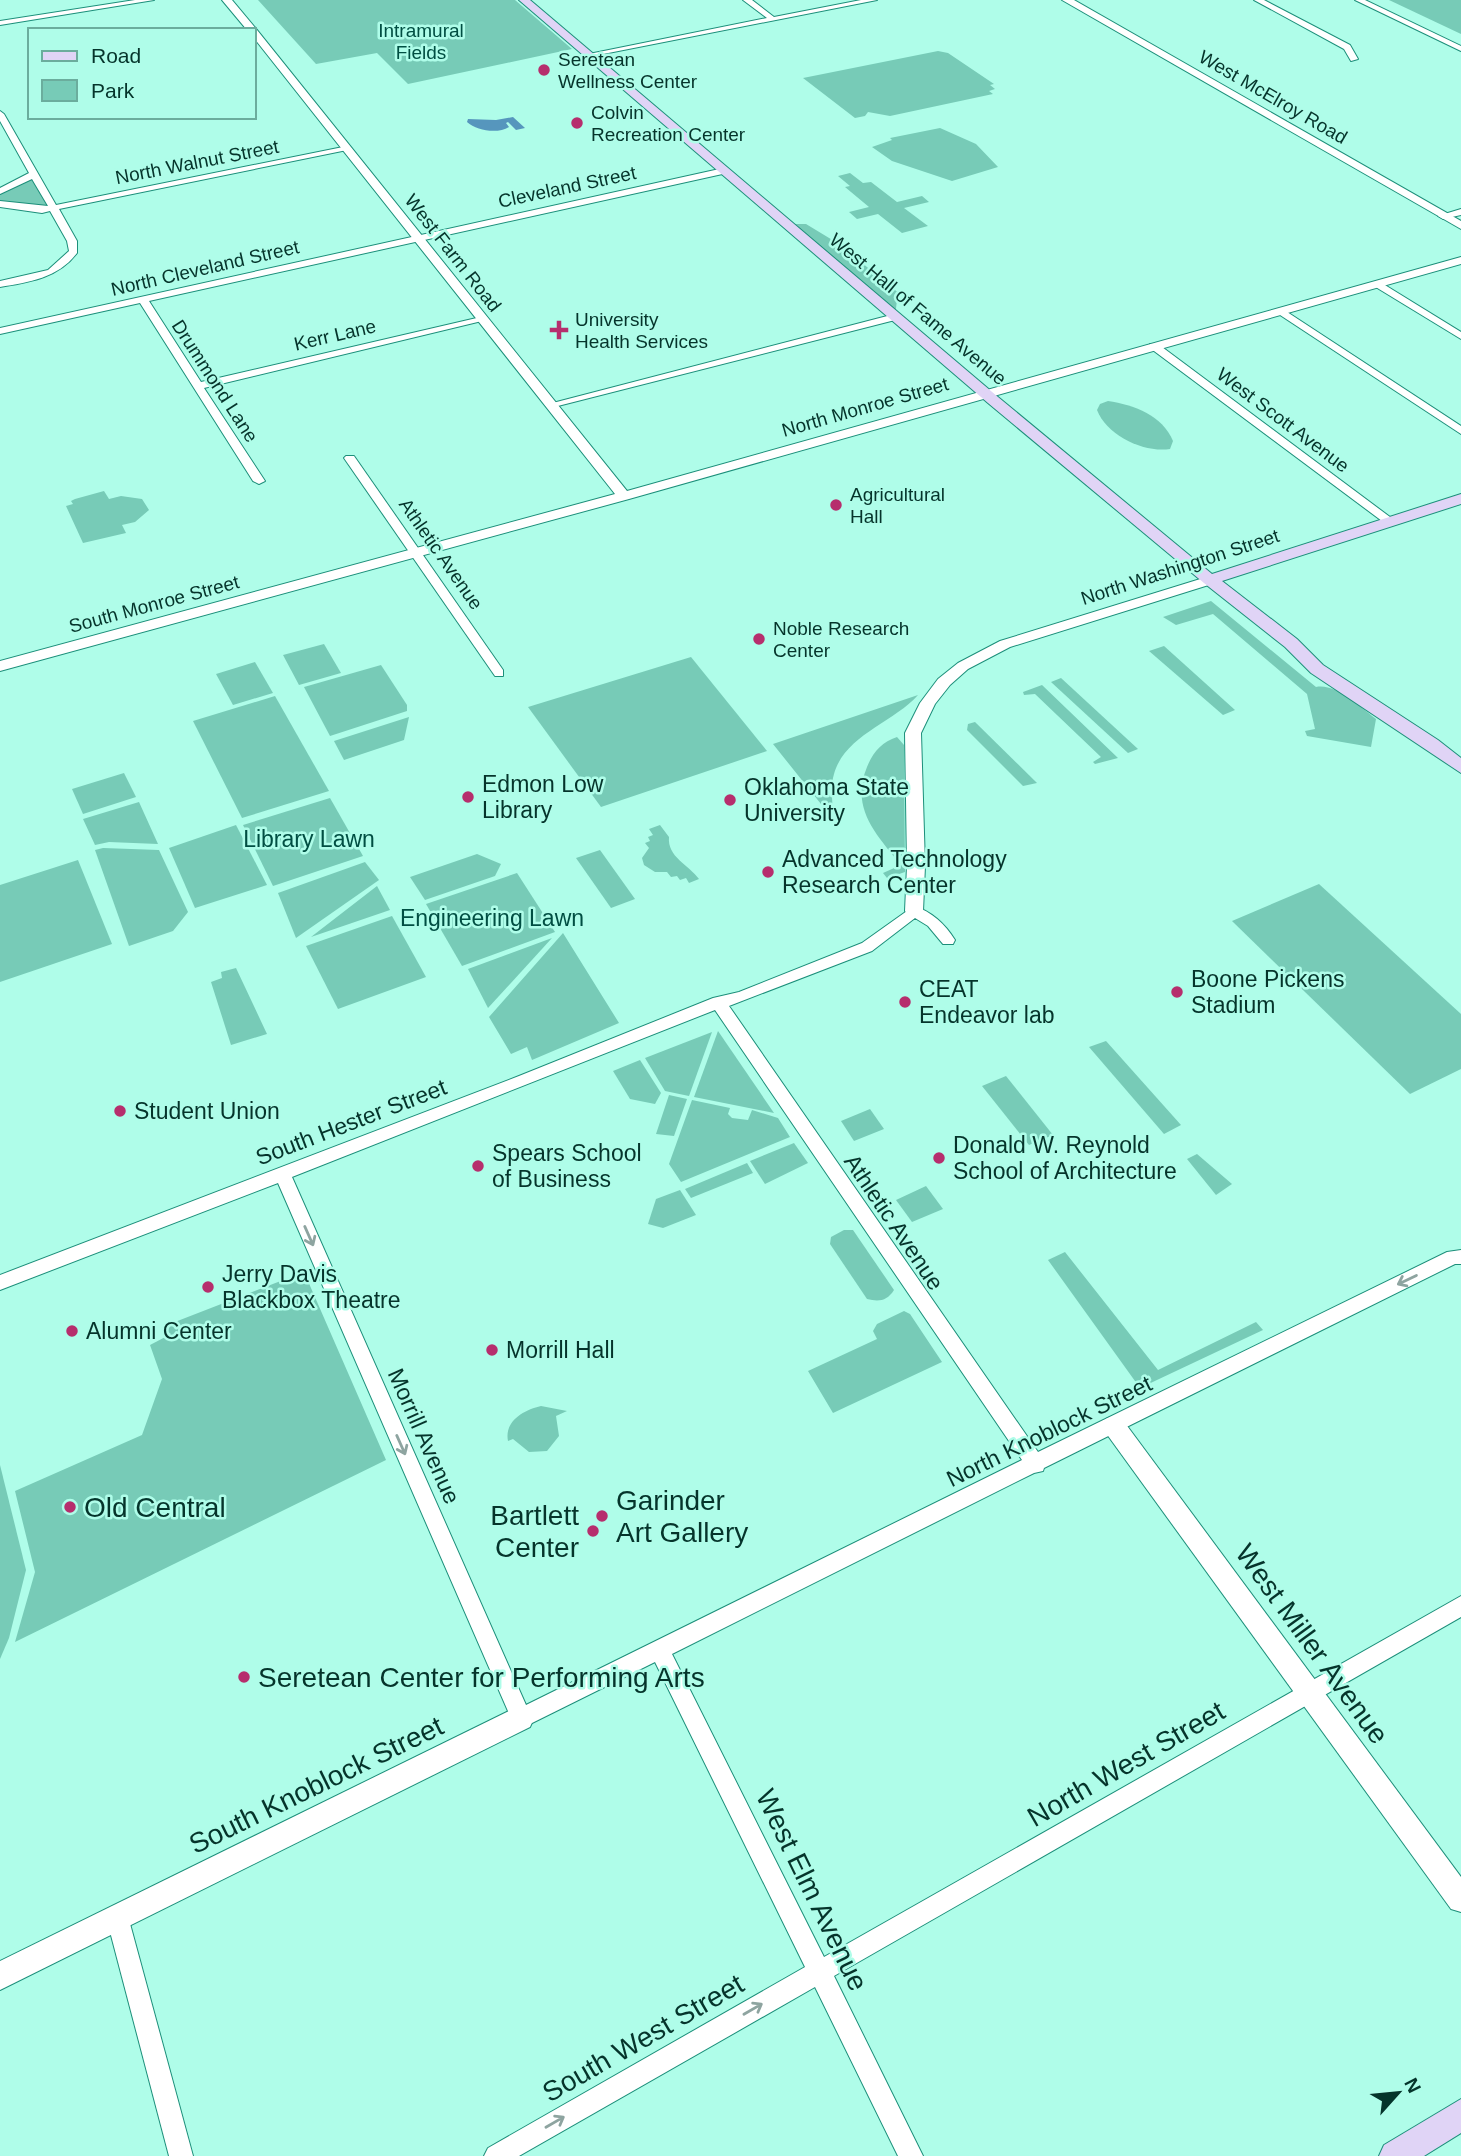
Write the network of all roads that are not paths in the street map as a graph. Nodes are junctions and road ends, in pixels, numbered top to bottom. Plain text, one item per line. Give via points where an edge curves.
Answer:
1 (150, 0) edge
2 (227, 0) edge
3 (524, 0) edge
4 (747, 0) edge
5 (873, 0) edge
6 (1067, 0) edge
7 (1258, 0) edge
8 (1359, 0) edge
9 (774, 20) junction
10 (0, 23) edge
11 (250, 28) edge
12 (256, 35) edge
13 (1461, 50) edge
14 (587, 55) junction
15 (1354, 59) dead end
16 (0, 114) edge
17 (348, 149) junction
18 (724, 171) junction
19 (33, 175) junction
20 (0, 191) edge
21 (0, 204) edge
22 (53, 208) junction
23 (32, 210) junction
24 (1461, 212) edge
25 (1443, 216) junction
26 (1461, 226) edge
27 (65, 230) junction
28 (418, 238) junction
29 (1461, 260) edge
30 (0, 284) edge
31 (1377, 284) junction
32 (143, 300) junction
33 (1281, 311) junction
34 (895, 317) junction
35 (481, 320) junction
36 (0, 331) edge
37 (1461, 336) edge
38 (1154, 346) junction
39 (198, 386) junction
40 (985, 394) junction
41 (550, 405) junction
42 (1461, 431) edge
43 (349, 458) dead end
44 (259, 481) dead end
45 (624, 496) junction
46 (1461, 499) edge
47 (1390, 522) junction
48 (414, 552) junction
49 (319, 579) joint
50 (1210, 580) junction
51 (1292, 643) junction
52 (0, 666) edge
53 (499, 673) dead end
54 (1461, 748) edge
55 (1461, 767) edge
56 (914, 911) junction
57 (948, 940) dead end
58 (718, 1002) junction
59 (282, 1174) junction
60 (1461, 1257) edge
61 (0, 1283) edge
62 (1114, 1426) junction
63 (1036, 1465) junction
64 (1461, 1606) edge
65 (660, 1651) junction
66 (1310, 1692) junction
67 (521, 1718) junction
68 (1461, 1899) edge
69 (118, 1920) junction
70 (818, 1970) junction
71 (0, 1976) edge
72 (1461, 2115) edge
73 (181, 2156) edge
74 (496, 2156) edge
75 (911, 2156) edge
76 (1395, 2156) edge

1 - 10 street
2 - 11 street, West Farm Road
3 - 14 main road, West Hall of Fame Avenue
4 - 9 street
5 - 9 street
6 - 25 street, West McElroy Road
7 - 15 street via 1347,47
8 - 13 street
9 - 14 street
12 - 17 street, West Farm Road
14 - 18 main road, West Hall of Fame Avenue
16 - 19 street
17 - 22 street, North Walnut Street
17 - 28 street, West Farm Road
18 - 28 street, Cleveland Street
18 - 34 main road, West Hall of Fame Avenue
19 - 20 street
19 - 22 street
21 - 23 street
22 - 23 street, North Walnut Street
22 - 27 street
23 - 27 street
24 - 25 street
25 - 26 street, West McElroy Road
27 - 30 street via 74,251 62,267
28 - 32 street, North Cleveland Street
28 - 35 street, West Farm Road
29 - 31 street, North Monroe Street
31 - 33 street, North Monroe Street
31 - 37 street
32 - 36 street, North Cleveland Street
32 - 39 street, Drummond Lane
33 - 38 street, North Monroe Street
33 - 42 street
34 - 40 main road, West Hall of Fame Avenue
34 - 41 street
35 - 39 street, Kerr Lane
35 - 41 street, West Farm Road
38 - 40 street, North Monroe Street
38 - 47 street, West Scott Avenue
39 - 44 street, Drummond Lane
40 - 45 street, North Monroe Street
40 - 50 main road, West Hall of Fame Avenue
41 - 45 street, West Farm Road
43 - 48 street, Athletic Avenue
45 - 48 street, North Monroe Street
46 - 47 main road, North Washington Street
47 - 50 main road, North Washington Street
48 - 49 street, North Monroe Street
48 - 53 street, Athletic Avenue
49 - 52 street, South Monroe Street
50 - 51 main road, West Hall of Fame Avenue
50 - 56 street, North Washington Street via 994,649 944,682 913,733
51 - 54 main road, West Hall of Fame Avenue via 1330,661
51 - 55 main road, West Hall of Fame Avenue via 1317,669
56 - 57 street via 933,922
56 - 58 street, South Hester Street via 867,947
58 - 59 street, South Hester Street
58 - 63 street, Athletic Avenue
59 - 61 street, South Hester Street
59 -> 67 street, Morrill Avenue
60 -> 62 street, North Knoblock Street via 1453,1257
62 - 63 street, North Knoblock Street
62 - 66 street, West Miller Avenue
63 - 65 street, North Knoblock Street
64 - 66 street, North West Street
65 - 67 street, South Knoblock Street
65 - 70 street, West Elm Avenue
66 - 68 street, West Miller Avenue
66 - 70 street, North West Street
67 - 69 street, South Knoblock Street
69 - 71 street, South Knoblock Street
69 - 73 street
74 -> 70 street, South West Street
70 - 75 street, West Elm Avenue
72 - 76 main road

